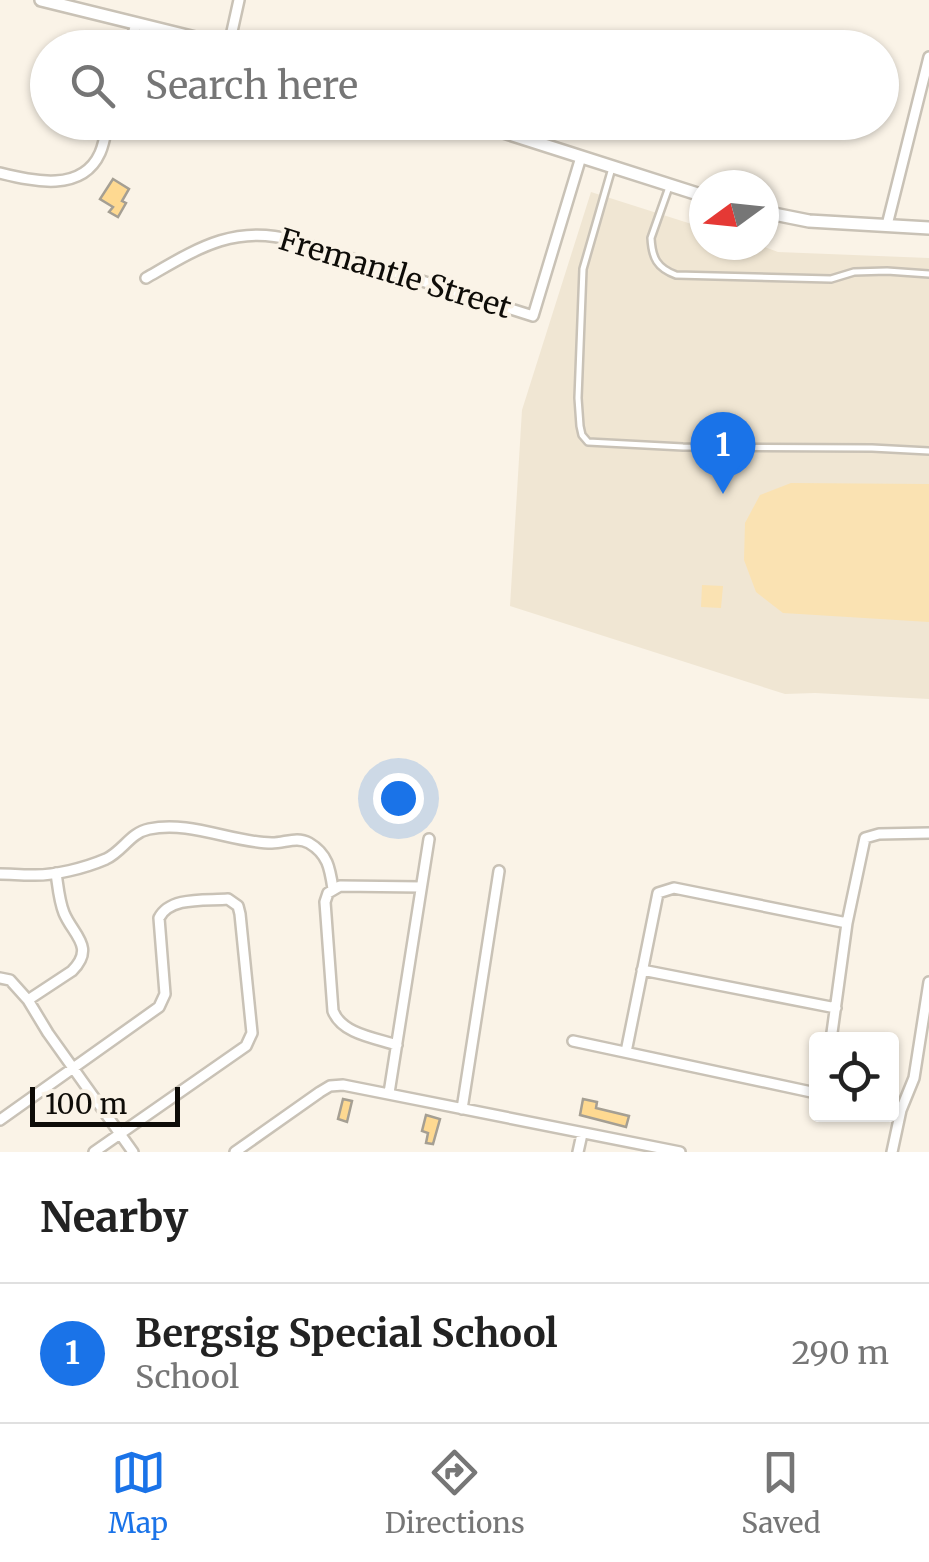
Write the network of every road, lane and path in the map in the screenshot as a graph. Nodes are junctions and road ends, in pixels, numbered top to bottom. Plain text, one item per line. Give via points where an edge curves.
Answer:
1 (41, 0) edge
2 (238, 0) edge
3 (136, 24) junction
4 (134, 30) edge
5 (162, 30) edge
6 (234, 30) edge
7 (929, 57) edge
8 (104, 140) edge
9 (528, 140) edge
10 (581, 157) junction
11 (612, 168) junction
12 (0, 173) edge
13 (668, 186) junction
14 (689, 192) edge
15 (779, 215) edge
16 (887, 226) junction
17 (929, 228) edge
18 (929, 274) edge
19 (146, 278) dead end
20 (929, 452) edge
21 (929, 834) edge
22 (428, 839) dead end
23 (499, 871) dead end
24 (56, 873) junction
25 (0, 874) edge
26 (421, 887) junction
27 (333, 889) junction
28 (848, 923) junction
29 (642, 970) junction
30 (0, 978) edge
31 (929, 982) edge
32 (28, 1000) junction
33 (836, 1008) junction
34 (832, 1032) edge
35 (572, 1041) dead end
36 (397, 1045) junction
37 (626, 1052) junction
38 (73, 1069) junction
39 (809, 1091) edge
40 (390, 1093) junction
41 (899, 1105) edge
42 (462, 1108) junction
43 (0, 1120) edge
44 (895, 1122) edge
45 (120, 1134) junction
46 (582, 1134) junction
47 (663, 1150) edge
48 (94, 1152) edge
49 (133, 1152) edge
50 (235, 1152) edge
51 (578, 1152) edge
52 (680, 1152) edge
53 (892, 1152) edge

1 - 3 street
2 - 6 street
3 - 4 street
3 - 5 street
7 - 16 street
8 - 12 street via 92,165 70,178 46,182
9 - 10 street
10 - 11 street
10 - 19 street, Fremantle Street via 533,316 262,235 210,243
11 - 13 street
11 - 20 lane via 582,269 578,398 588,442
13 - 14 street
13 - 18 lane via 651,247 660,268 676,275
15 - 16 street
16 - 17 street
21 - 28 street via 865,838
22 - 26 street
23 - 42 street
24 - 25 street
24 - 27 street via 104,859 148,829 189,828 269,843 303,840 328,861
24 - 32 street via 64,913 83,952 78,966
26 - 27 street
26 - 36 street
27 - 36 street via 325,916 333,1011 344,1026
28 - 29 street via 662,890
28 - 33 street
29 - 33 street
29 - 37 street
30 - 32 street
31 - 41 street via 914,1078
32 - 38 street
33 - 34 street
35 - 37 street
36 - 40 street
37 - 39 street
38 - 43 street
38 - 45 street
38 - 45 street via 164,1001 159,918 165,908 234,902 250,1040
40 - 42 street
40 - 50 street via 330,1086
42 - 46 street
44 - 53 street
45 - 48 street
45 - 49 street
46 - 47 street
46 - 51 street
47 - 52 street

